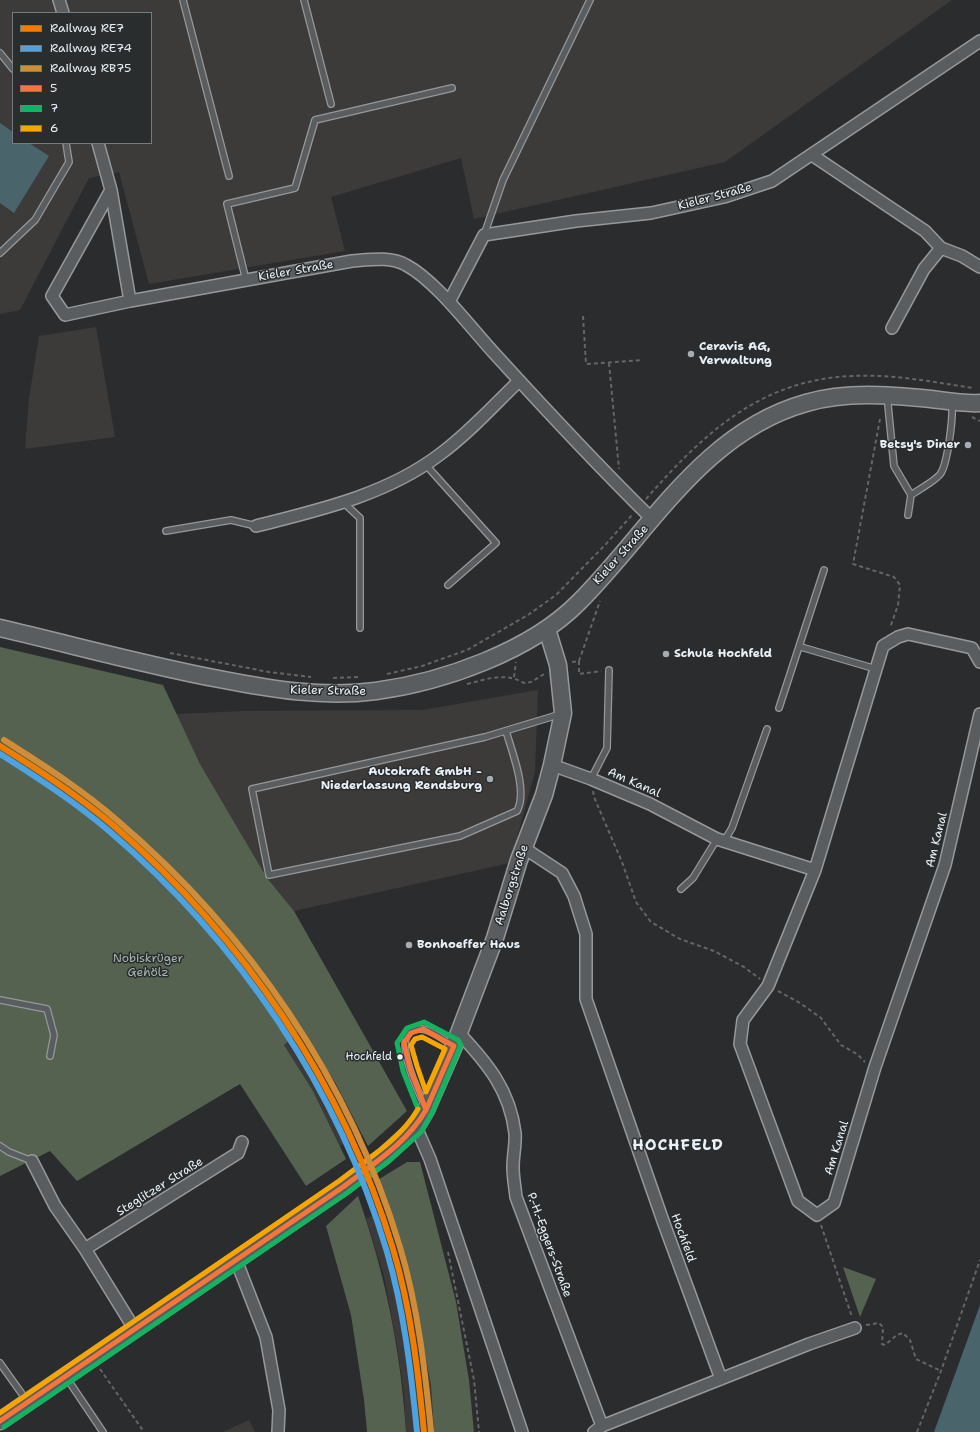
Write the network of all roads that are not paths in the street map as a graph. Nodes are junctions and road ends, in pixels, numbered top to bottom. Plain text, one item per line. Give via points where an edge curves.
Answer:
1 (59, 0) edge
2 (183, 0) edge
3 (304, 0) edge
4 (590, 0) edge
5 (63, 12) edge
6 (980, 41) edge
7 (0, 53) edge
8 (12, 68) edge
9 (452, 88) dead end
10 (331, 104) dead end
11 (66, 144) edge
12 (98, 144) edge
13 (812, 155) junction
14 (228, 176) dead end
15 (111, 190) junction
16 (484, 235) junction
17 (941, 248) junction
18 (0, 253) edge
19 (980, 267) edge
20 (246, 280) junction
21 (130, 301) junction
22 (449, 302) junction
23 (892, 328) dead end
24 (519, 381) junction
25 (889, 400) junction
26 (977, 405) edge
27 (952, 407) junction
28 (425, 464) junction
29 (911, 494) junction
30 (344, 503) junction
31 (908, 515) dead end
32 (653, 520) junction
33 (256, 526) joint
34 (166, 531) dead end
35 (824, 570) dead end
36 (448, 586) dead end
37 (0, 628) edge
38 (360, 628) dead end
39 (547, 629) junction
40 (800, 647) junction
41 (980, 662) edge
42 (876, 669) junction
43 (609, 670) road end
44 (779, 708) dead end
45 (563, 713) junction
46 (980, 714) edge
47 (767, 729) dead end
48 (506, 731) junction
49 (552, 765) junction
50 (591, 779) junction
51 (720, 840) junction
52 (524, 848) junction
53 (815, 870) junction
54 (680, 889) dead end
55 (0, 1000) edge
56 (457, 1039) junction
57 (50, 1056) dead end
58 (426, 1110) junction
59 (416, 1127) junction
60 (242, 1142) dead end
61 (0, 1146) edge
62 (32, 1160) joint
63 (85, 1249) junction
64 (236, 1260) junction
65 (855, 1328) road end
66 (135, 1330) junction
67 (0, 1363) edge
68 (66, 1377) junction
69 (722, 1379) junction
70 (28, 1401) junction
71 (0, 1421) edge
72 (598, 1429) edge
73 (103, 1432) edge
74 (278, 1432) edge
75 (522, 1432) edge

1 - 5 street
2 - 14 lane
3 - 10 lane
4 - 16 lane via 503,180
6 - 13 street, Kieler Straße
7 - 8 lane
9 - 20 lane via 315,120 294,188 227,204
11 - 18 lane via 70,162 36,220
12 - 15 street
13 - 16 street, Kieler Straße via 772,181 724,197 651,213
13 - 17 street via 925,231
15 - 21 street
15 - 21 street, Kieler Straße via 52,296 65,316
16 - 22 street
17 - 19 street via 962,256
17 - 23 street via 924,269
20 - 21 street, Kieler Straße
20 - 22 street, Kieler Straße via 352,261 382,259 405,264
22 - 24 street, Kieler Straße
24 - 28 street via 445,450
24 - 32 street, Kieler Straße
25 - 27 main road, Kieler Straße
25 - 29 lane via 894,466
25 - 32 main road, Kieler Straße via 855,395 806,402 752,425 699,467
26 - 27 main road, Kieler Straße
27 - 29 lane via 945,463 940,475
28 - 30 street via 408,475
28 - 36 lane via 496,543
29 - 31 lane
30 - 33 street
30 - 38 lane via 360,518
32 - 39 main road, Kieler Straße via 578,603
33 - 34 lane via 231,520
35 - 40 lane
37 - 39 main road, Kieler Straße via 174,670 266,688 349,693 377,691 440,676 497,656
39 - 45 main road, Aalborgstraße via 558,665
40 - 42 lane
40 - 44 lane
41 - 42 street via 972,648 908,634 883,646
42 - 53 street
43 - 50 lane via 607,748
45 - 48 lane
45 - 49 main road, Aalborgstraße
46 - 53 street, Am Kanal via 945,865 875,1067 834,1203 817,1214 798,1201 740,1044 743,1020 768,986
47 - 51 lane via 732,828
48 - 48 lane via 252,789 269,874 460,836 517,811 521,804 521,793
49 - 50 street, Am Kanal
49 - 52 main road, Aalborgstraße
50 - 51 street, Am Kanal via 650,804
51 - 53 street, Am Kanal
51 - 54 lane via 694,878
52 - 56 main road, Aalborgstraße via 495,938
52 - 69 street, Hochfeld via 562,874 574,896 586,934 586,999 663,1221
55 - 57 lane via 48,1009 54,1035
56 - 58 main road, Aalborgstraße
56 - 58 lane via 423,1029 406,1038 406,1055
56 - 72 street, P.-H.-Eggers-Straße via 486,1062 501,1087 510,1110 515,1134 513,1167 516,1197
58 - 59 main road, Aalborgstraße
59 - 64 main road, Aalborgstraße via 385,1155 342,1187
59 - 75 street via 430,1159
60 - 63 street, Steglitzer Straße via 238,1153
61 - 62 lane
62 - 63 street via 55,1206
63 - 66 street
64 - 66 main road, Aalborgstraße
64 - 74 street via 266,1337 278,1410
65 - 69 street
66 - 68 main road, Aalborgstraße
67 - 70 lane
68 - 70 main road, Aalborgstraße
68 - 73 lane
69 - 72 street
70 - 71 main road, Aalborgstraße

